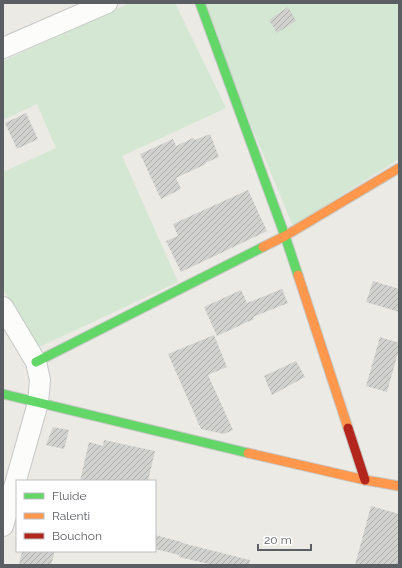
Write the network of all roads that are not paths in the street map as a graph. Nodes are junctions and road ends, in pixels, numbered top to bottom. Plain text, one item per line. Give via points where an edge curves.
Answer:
1 (107, 3) edge
2 (200, 3) edge
3 (3, 48) edge
4 (399, 168) edge
5 (285, 236) junction
6 (3, 307) edge
7 (36, 362) junction
8 (3, 394) edge
9 (38, 402) junction
10 (364, 480) junction
11 (399, 486) edge
12 (3, 526) edge

1 - 3 street
2 - 5 street
4 - 5 street
5 - 7 street
5 - 10 street
6 - 7 street
7 - 9 street via 40,380
8 - 9 street
9 - 10 street
9 - 12 street
10 - 11 street

